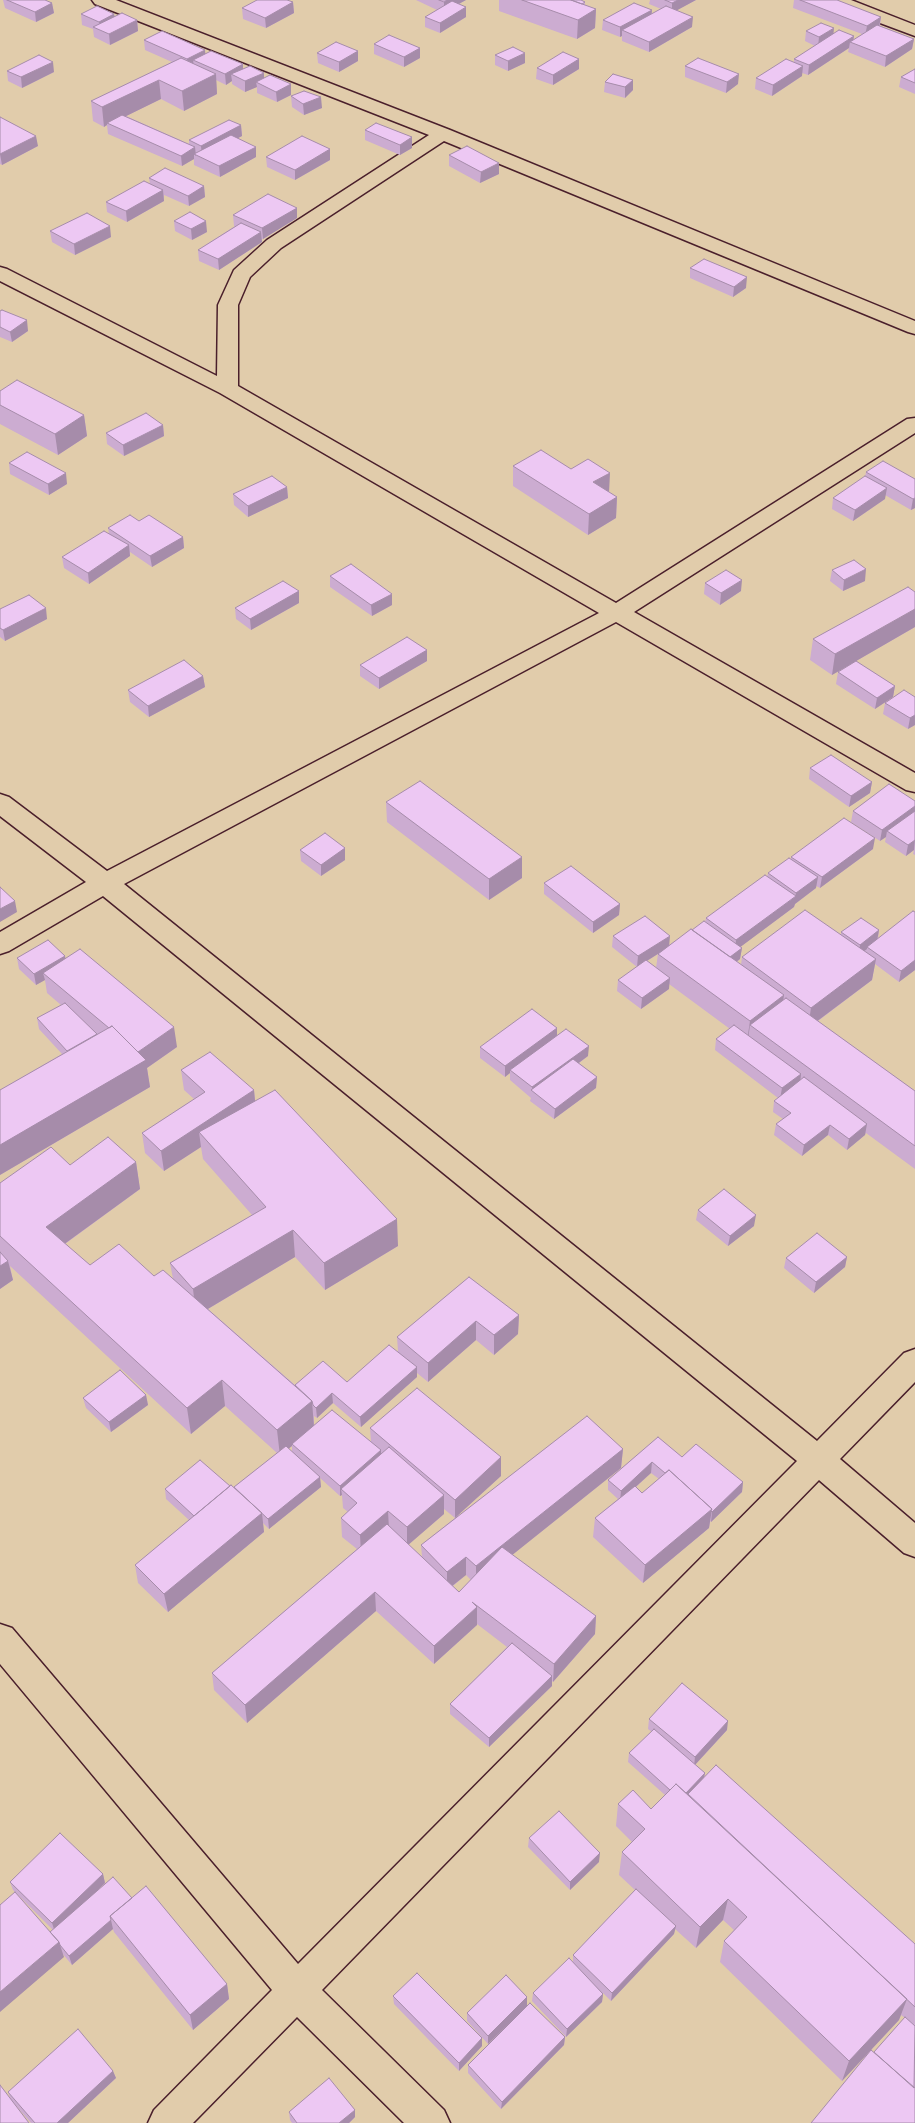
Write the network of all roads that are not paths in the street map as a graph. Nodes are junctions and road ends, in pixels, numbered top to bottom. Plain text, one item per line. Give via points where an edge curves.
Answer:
1 (101, 0) edge
2 (835, 0) edge
3 (915, 31) edge
4 (443, 134) junction
5 (0, 273) edge
6 (915, 328) edge
7 (227, 389) junction
8 (915, 424) edge
9 (618, 612) junction
10 (915, 784) edge
11 (0, 803) edge
12 (105, 883) junction
13 (0, 944) edge
14 (915, 1362) edge
15 (818, 1460) junction
16 (915, 1543) edge
17 (0, 1639) edge
18 (297, 1991) junction
19 (167, 2123) edge
20 (431, 2123) edge

1 - 4 street
2 - 3 street
4 - 6 street
4 - 7 street via 274,244 240,274 228,305
5 - 7 street
7 - 9 street
8 - 9 street
9 - 10 street
9 - 12 street
11 - 12 street
12 - 13 street
12 - 15 street
14 - 15 street
15 - 16 street
15 - 18 street
17 - 18 street
18 - 19 street
18 - 20 street

